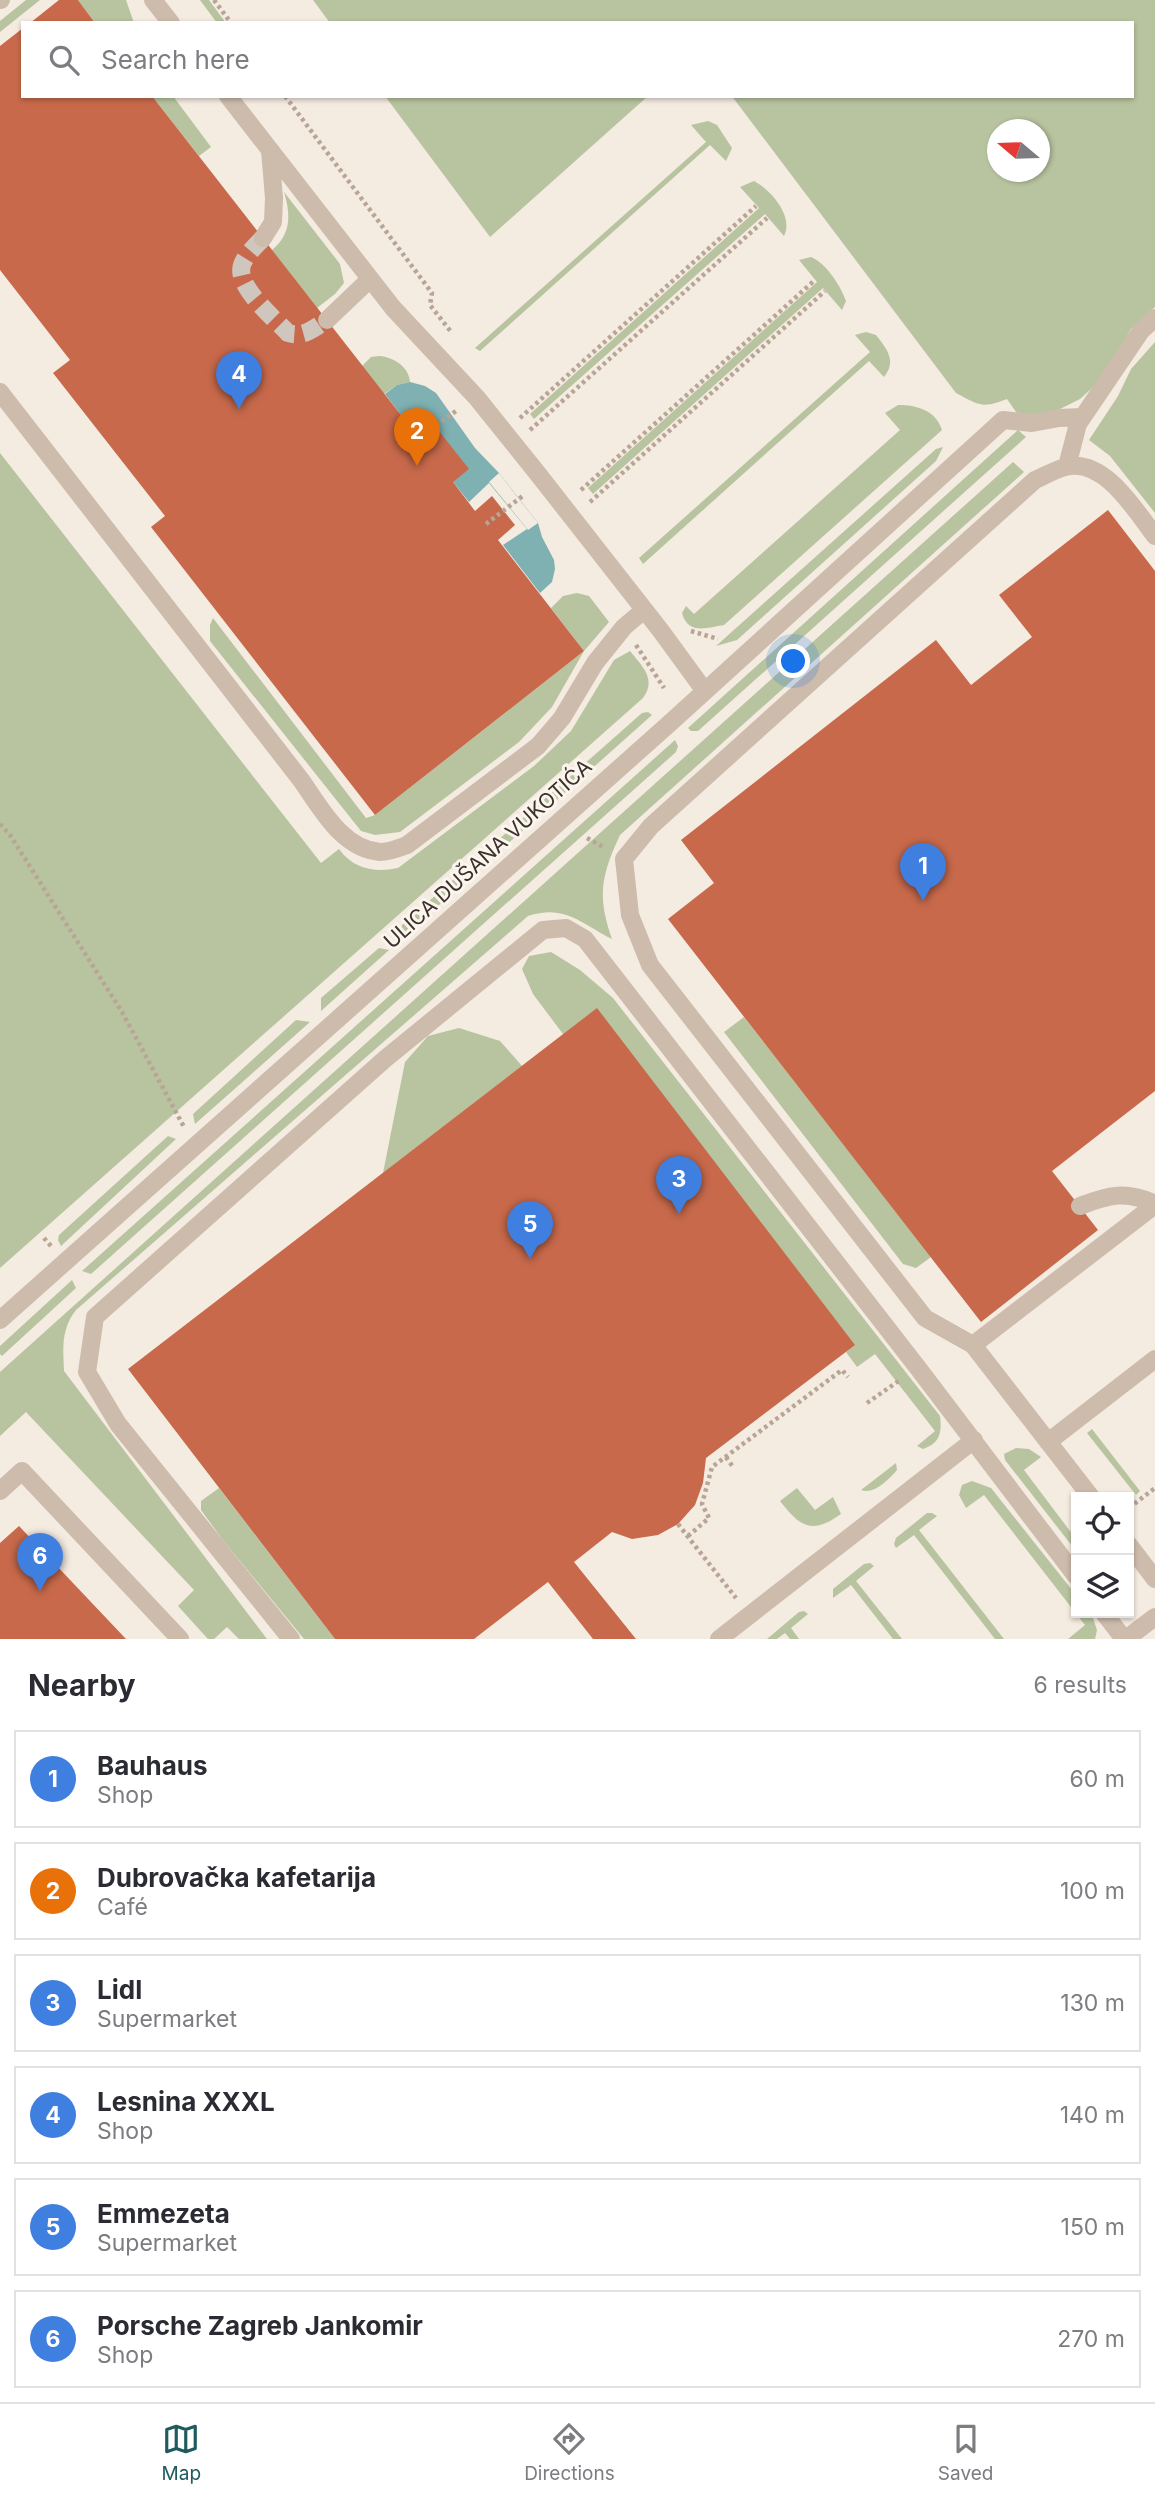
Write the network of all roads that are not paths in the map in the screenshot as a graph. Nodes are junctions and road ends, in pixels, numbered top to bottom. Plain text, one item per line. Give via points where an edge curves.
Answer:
1 (153, 0) edge
2 (169, 21) edge
3 (230, 98) edge
4 (270, 150) junction
5 (263, 238) tunnel mouth
6 (370, 279) junction
7 (1155, 318) edge
8 (327, 320) tunnel mouth
9 (0, 392) edge
10 (1082, 417) junction
11 (1067, 466) junction
12 (1155, 536) edge
13 (644, 610) junction
14 (704, 690) junction
15 (1155, 1205) edge
16 (1080, 1206) dead end
17 (0, 1320) edge
18 (973, 1345) junction
19 (1155, 1359) edge
20 (974, 1440) junction
21 (1048, 1442) junction
22 (0, 1491) edge
23 (1087, 1492) edge
24 (1134, 1552) edge
25 (1071, 1569) edge
26 (1155, 1579) edge
27 (1155, 1617) edge
28 (1108, 1618) edge
29 (180, 1639) edge
30 (290, 1639) edge
31 (719, 1639) edge
32 (1125, 1639) edge

1 - 2 street
3 - 4 street
4 - 5 street via 273,222
4 - 6 street
6 - 8 street
6 - 13 street via 477,398
7 - 10 street via 1141,331
9 - 13 street via 339,832 362,847 382,852 407,845 538,746 562,718 595,663
10 - 11 street
10 - 14 street, ULICA DUŠANA VUKOTIĆA via 1032,423 1003,420
11 - 12 street via 1096,470 1120,490
11 - 18 street via 1035,480 651,826 624,859 630,915 650,965 925,1318
13 - 14 street
14 - 17 street, ULICA DUŠANA VUKOTIĆA
15 - 16 street via 1138,1196 1106,1196
15 - 18 street
18 - 21 street
19 - 21 street
20 - 25 street
20 - 30 street via 585,939 566,928 543,930 385,1059 95,1317 87,1372 117,1424
20 - 31 street
21 - 23 street
22 - 29 street via 22,1471
24 - 26 street
27 - 32 street
28 - 32 street

